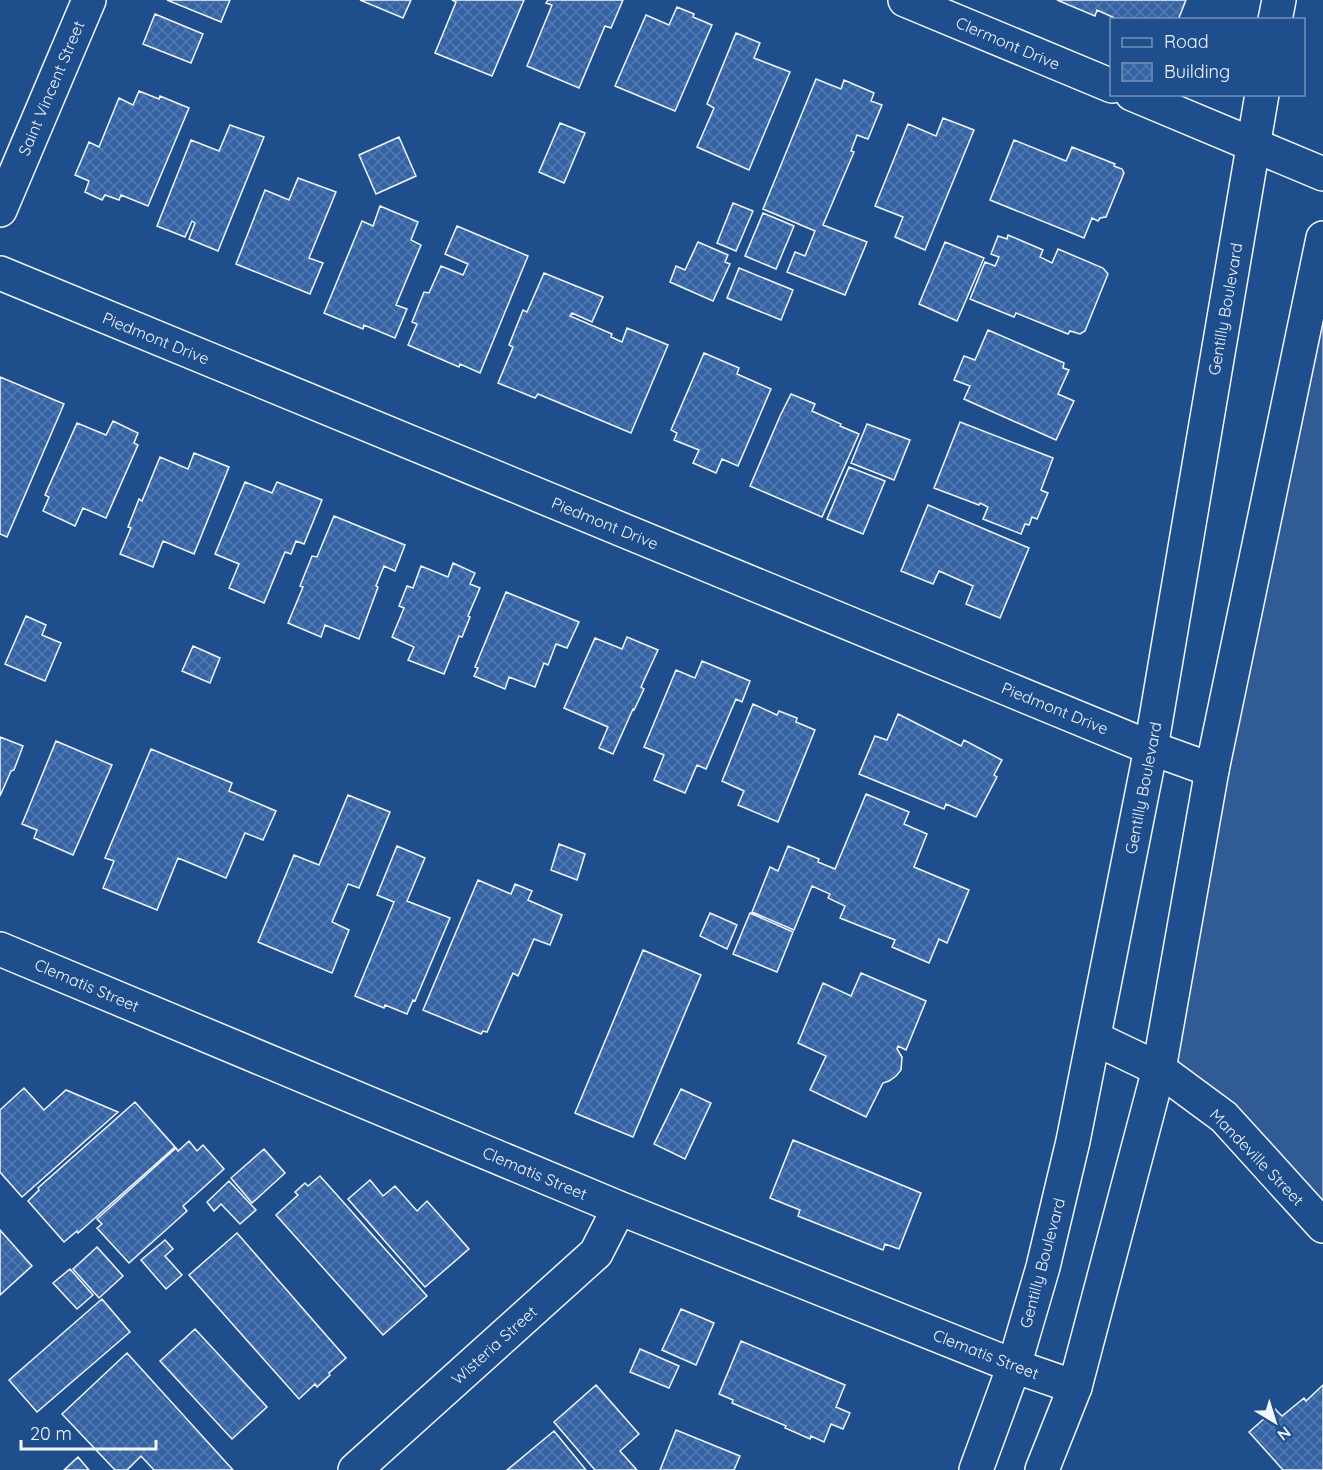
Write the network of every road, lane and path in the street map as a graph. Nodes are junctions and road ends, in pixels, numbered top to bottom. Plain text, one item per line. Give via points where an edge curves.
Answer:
1 (89, 0) edge
2 (905, 0) edge
3 (1279, 0) edge
4 (1275, 18) edge
5 (1110, 85) edge
6 (1137, 96) edge
7 (1262, 96) edge
8 (1253, 145) junction
9 (1323, 174) edge
10 (0, 210) edge
11 (1323, 238) edge
12 (0, 273) edge
13 (1152, 748) junction
14 (1212, 770) junction
15 (0, 949) edge
16 (1094, 1038) junction
17 (1160, 1070) junction
18 (619, 1208) junction
19 (1323, 1226) edge
20 (1014, 1366) junction
21 (1075, 1387) junction
22 (355, 1470) edge
23 (976, 1470) edge
24 (1042, 1470) edge

1 - 10 street, Saint Vincent Street
2 - 5 street, Clermont Drive
3 - 4 street
6 - 8 street
7 - 8 street, Gentilly Boulevard
8 - 9 street
8 - 13 street, Gentilly Boulevard
11 - 14 street
12 - 13 street, Piedmont Drive
13 - 14 street, Piedmont Drive
13 - 16 street, Gentilly Boulevard
14 - 17 street
15 - 18 street, Clematis Street
16 - 17 street, Mandeville Street
16 - 20 street, Gentilly Boulevard via 1043,1267
17 - 19 street, Mandeville Street via 1224,1118
17 - 21 street
18 - 20 street, Clematis Street
18 - 22 street, Wisteria Street via 596,1253
20 - 21 street, Clematis Street
20 - 23 street, Gentilly Boulevard
21 - 24 street

